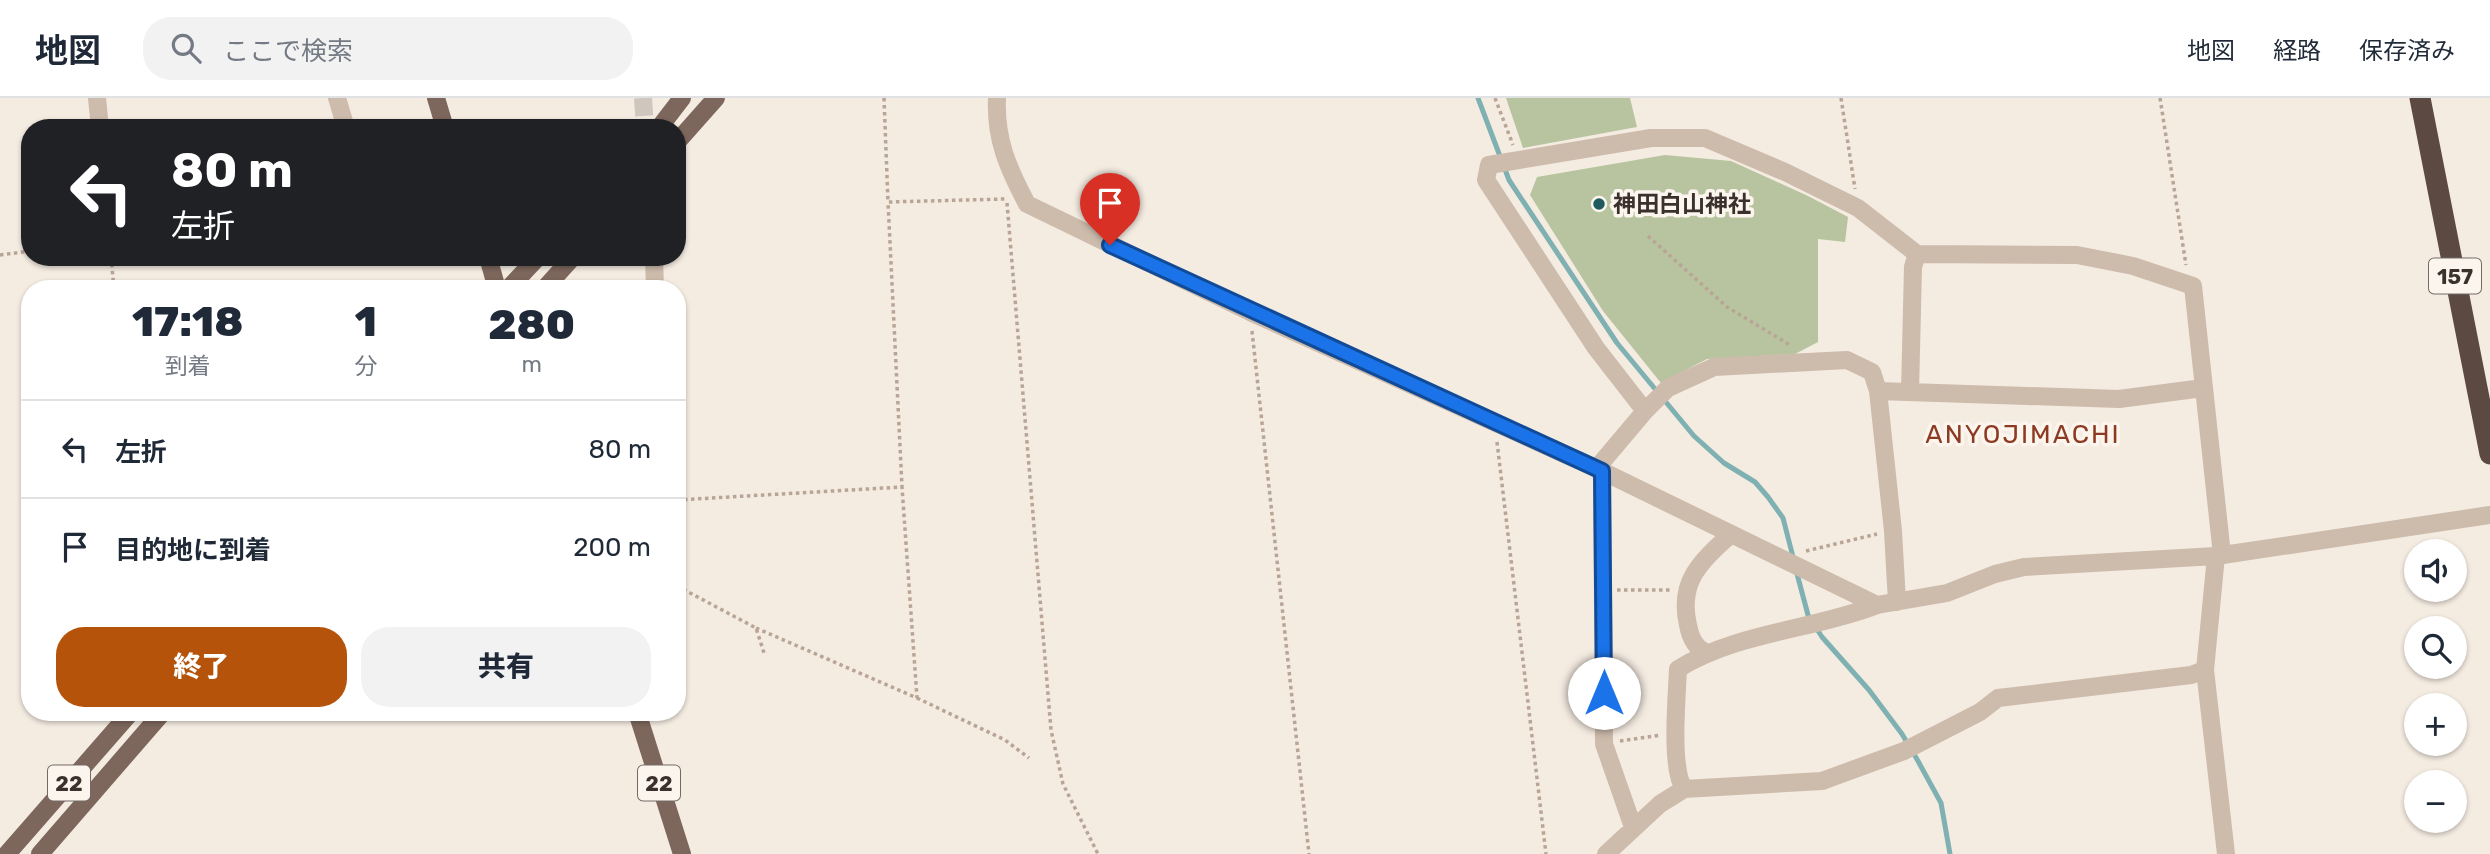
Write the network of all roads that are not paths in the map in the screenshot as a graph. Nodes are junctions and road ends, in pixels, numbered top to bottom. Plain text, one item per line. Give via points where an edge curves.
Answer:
1 (97, 98) edge
2 (337, 98) edge
3 (436, 98) edge
4 (682, 98) edge
5 (716, 98) edge
6 (997, 98) edge
7 (2420, 98) edge
8 (99, 119) edge
9 (343, 119) edge
10 (442, 119) edge
11 (666, 119) edge
12 (686, 132) edge
13 (1917, 254) junction
14 (530, 266) edge
15 (565, 266) edge
16 (516, 280) edge
17 (552, 280) edge
18 (2203, 388) junction
19 (1878, 391) junction
20 (1910, 392) junction
21 (1649, 407) junction
22 (2490, 454) edge
23 (1599, 470) junction
24 (2490, 514) edge
25 (1730, 535) junction
26 (2219, 555) junction
27 (1897, 601) junction
28 (1877, 605) junction
29 (1705, 652) junction
30 (2205, 670) junction
31 (123, 721) edge
32 (155, 721) edge
33 (640, 721) edge
34 (1684, 789) junction
35 (1633, 827) junction
36 (7, 854) edge
37 (40, 854) edge
38 (682, 854) edge
39 (1606, 854) edge
40 (2225, 854) edge

1 - 8 street
2 - 9 street
3 - 10 main road
4 - 11 main road
5 - 12 main road
6 - 23 street via 996,125 1009,170 1027,204 1250,312
7 - 22 highway, 157
13 - 18 street via 2077,255 2189,284 2193,286
13 - 20 street
13 - 21 street via 1858,208 1705,138 1651,138 1489,165 1486,180 1595,348
14 - 16 main road
15 - 17 main road
18 - 20 street via 2119,399
18 - 26 street
19 - 20 street
19 - 21 street via 1871,372 1847,360 1714,367 1668,388
19 - 27 street
21 - 23 street
23 - 25 street
23 - 35 street via 1605,590 1604,744
24 - 26 street
25 - 28 street
25 - 29 street via 1703,559 1687,590 1688,628 1698,649
26 - 27 street via 2024,568 1947,593
26 - 30 street
27 - 28 street
28 - 29 street
29 - 34 street via 1678,669 1676,733 1679,781
30 - 34 street via 1998,698 1911,747 1822,781
30 - 40 street
31 - 36 main road, 22
32 - 37 main road, 22
33 - 38 main road, 22
34 - 35 street
35 - 39 street

